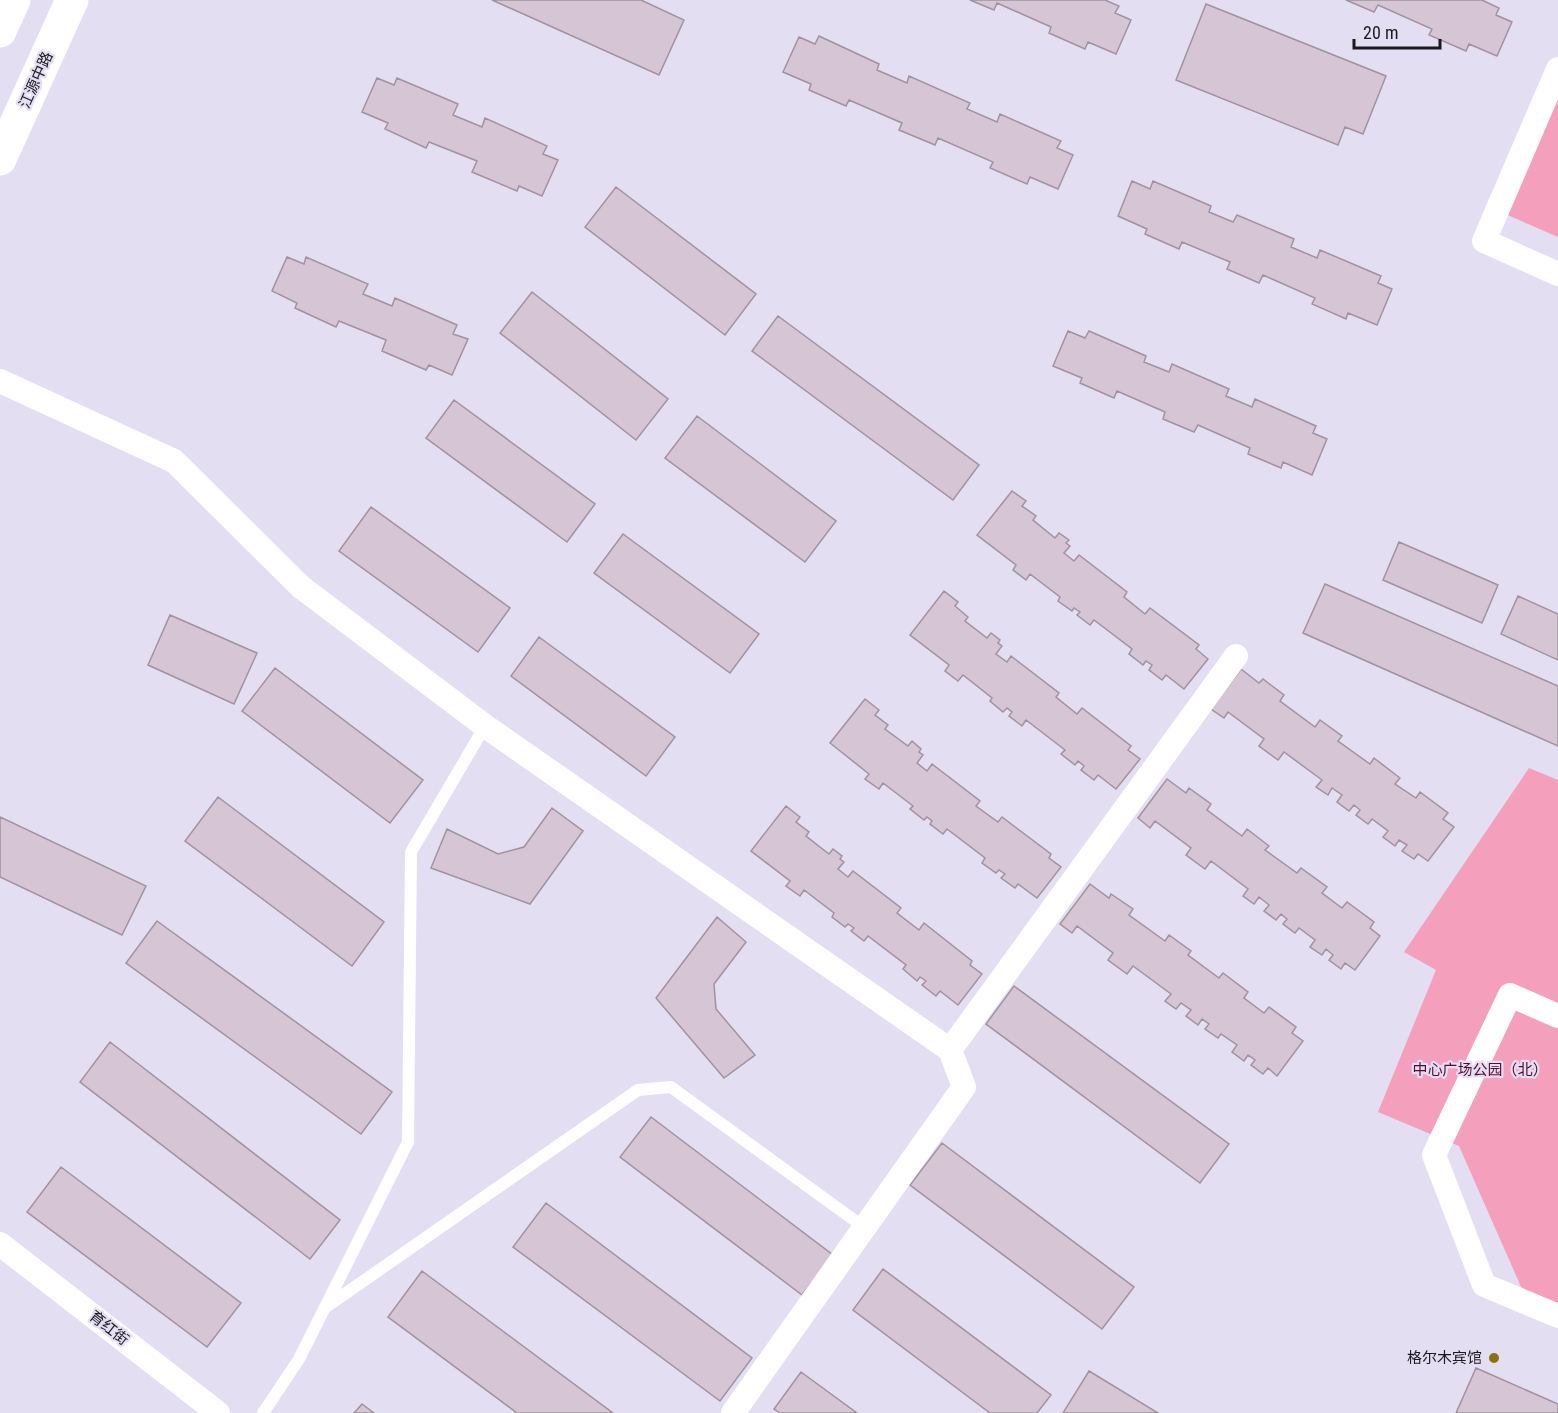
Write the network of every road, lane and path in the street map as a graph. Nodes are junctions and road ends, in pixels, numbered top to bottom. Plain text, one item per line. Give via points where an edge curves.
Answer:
1 (14, 0) edge
2 (72, 0) edge
3 (0, 31) edge
4 (1558, 69) edge
5 (0, 159) edge
6 (1558, 274) edge
7 (0, 381) edge
8 (1236, 656) dead end
9 (485, 726) junction
10 (1558, 1016) edge
11 (950, 1050) junction
12 (865, 1227) junction
13 (0, 1244) edge
14 (324, 1309) junction
15 (1558, 1316) edge
16 (218, 1413) edge
17 (263, 1413) edge
18 (733, 1413) edge

1 - 3 main road
2 - 5 main road, 江源中路
4 - 6 street via 1484,241
7 - 9 street via 174,460 301,587
8 - 11 street
9 - 11 street
9 - 14 lane via 411,852 408,1142
10 - 15 street via 1510,995 1434,1155 1484,1285
11 - 12 street via 964,1087
12 - 14 lane via 671,1087 638,1090
12 - 18 street
13 - 16 street, 育红街
14 - 17 lane via 299,1359

